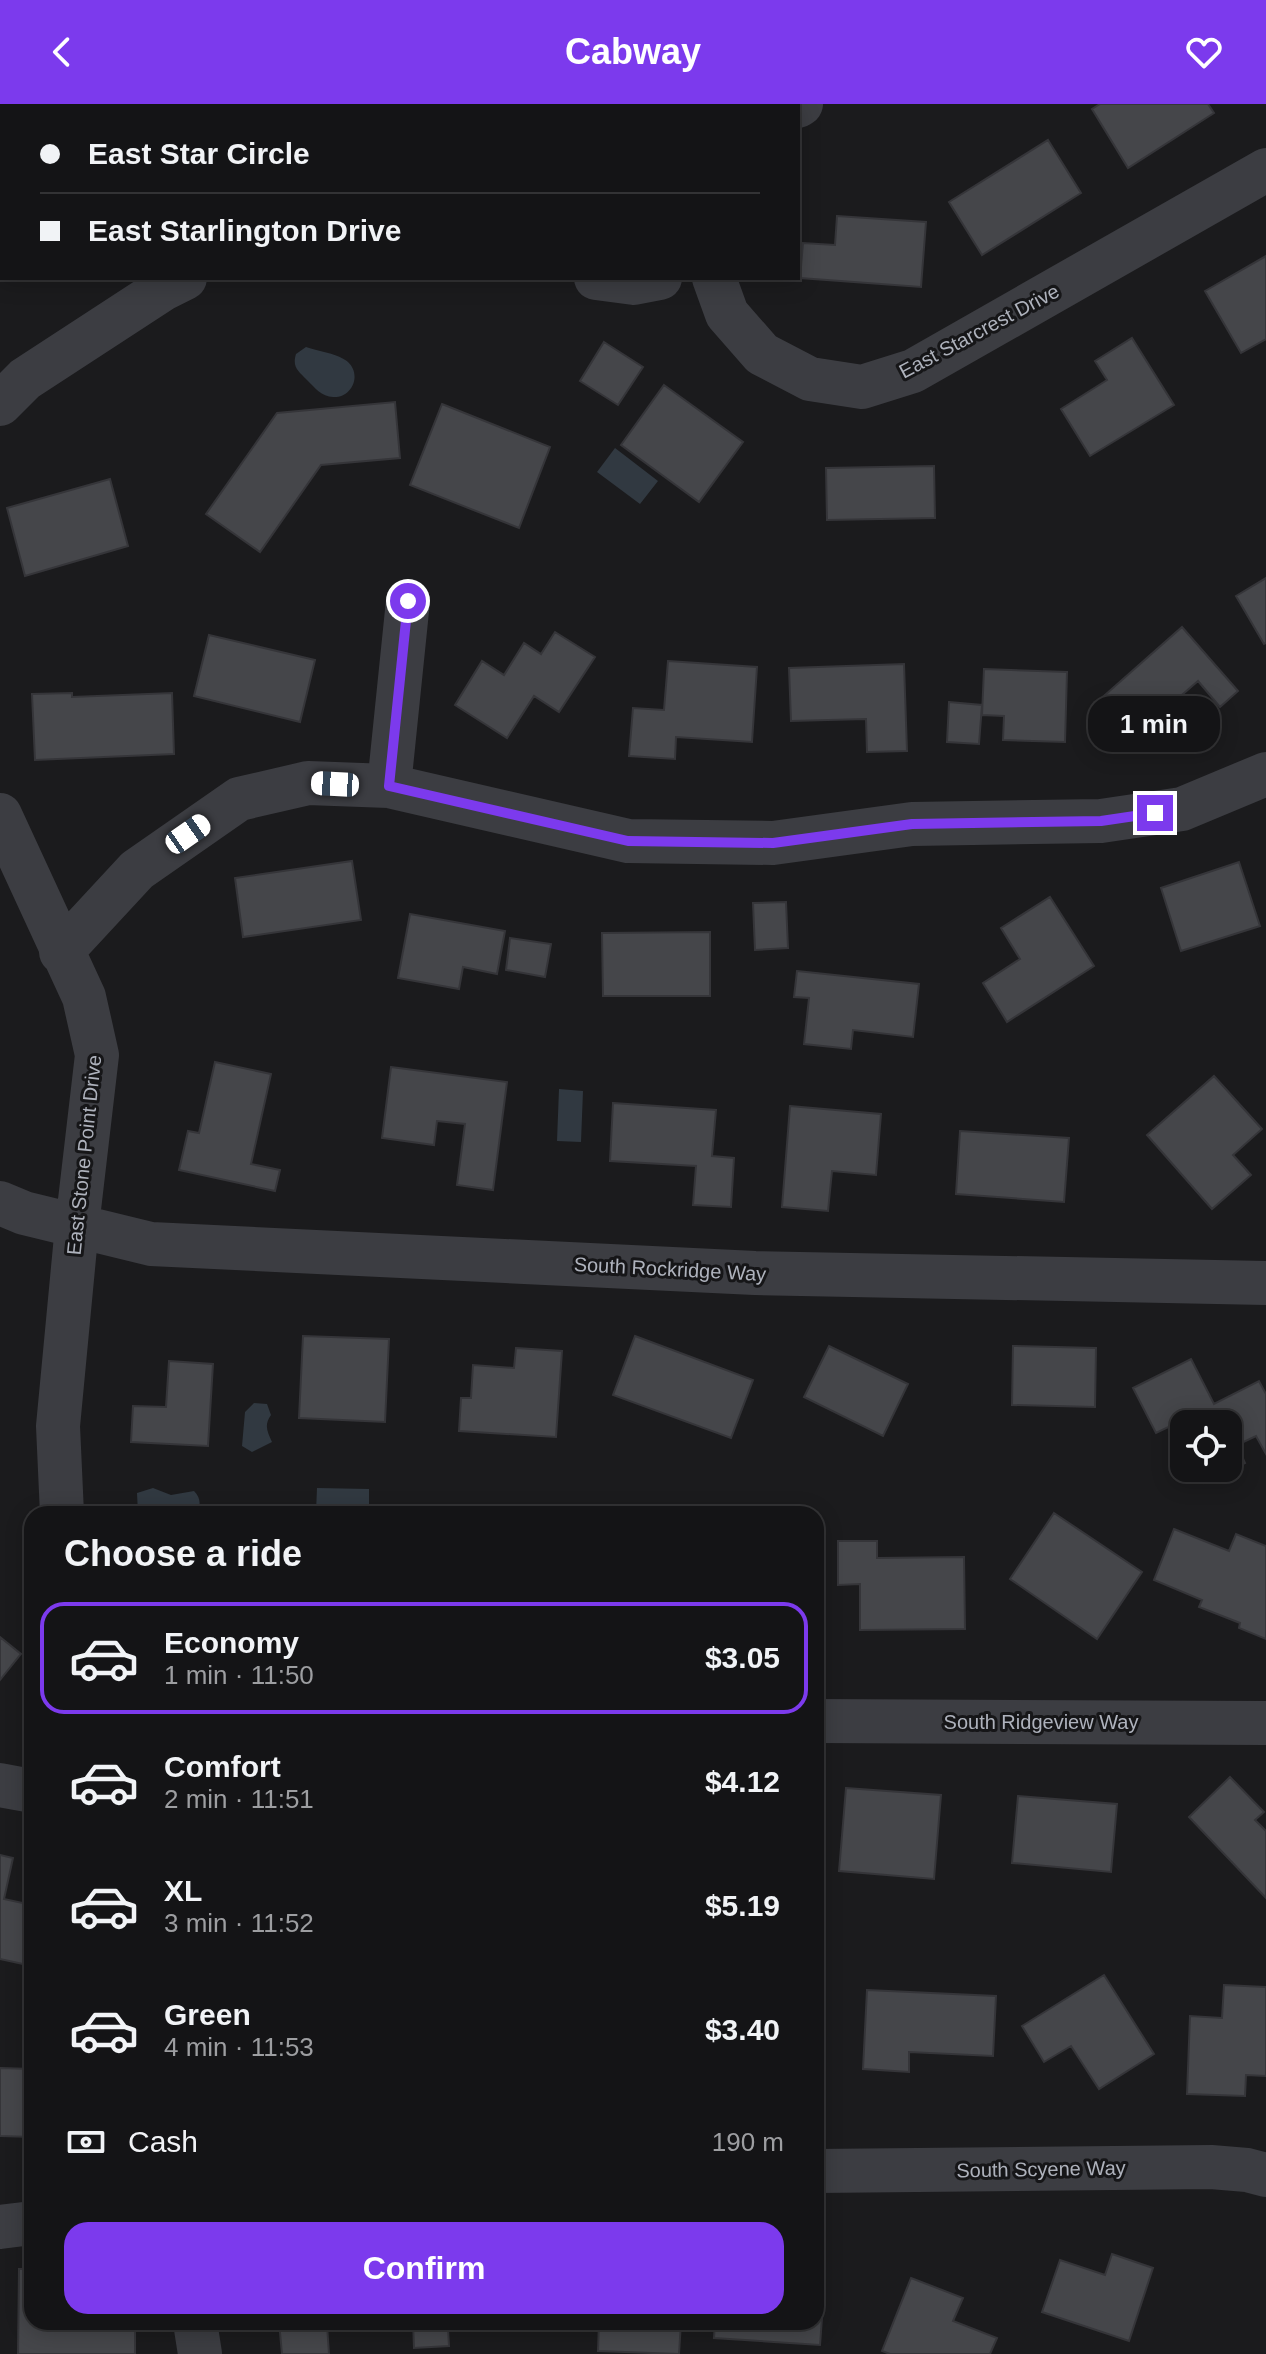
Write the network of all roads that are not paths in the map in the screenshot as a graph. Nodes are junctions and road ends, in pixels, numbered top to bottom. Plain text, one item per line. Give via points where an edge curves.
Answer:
1 (1266, 170) edge
2 (181, 280) edge
3 (611, 280) edge
4 (650, 280) edge
5 (715, 280) edge
6 (0, 404) edge
7 (408, 601) dead end
8 (1266, 774) edge
9 (389, 786) junction
10 (0, 815) edge
11 (61, 952) junction
12 (0, 1203) edge
13 (77, 1226) junction
14 (1266, 1283) edge
15 (62, 1506) edge
16 (824, 1721) edge
17 (1266, 1723) edge
18 (0, 1785) edge
19 (24, 1790) edge
20 (824, 2171) edge
21 (1266, 2175) edge
22 (24, 2224) edge
23 (0, 2227) edge
24 (196, 2330) edge
25 (200, 2354) edge

1 - 5 street, East Starcrest Drive via 913,371 862,387 810,379 762,354 727,314
2 - 6 street via 25,379
3 - 4 street
7 - 9 street
8 - 9 street via 1182,809 1101,821 912,824 773,843 628,841
9 - 11 street via 308,783 239,799 137,870
10 - 11 street, East Stone Point Drive
11 - 13 street, East Stone Point Drive via 84,997 97,1055
12 - 13 street, South Rockridge Way
13 - 14 street, South Rockridge Way via 151,1244 676,1269
13 - 15 street, East Stone Point Drive via 58,1426
16 - 17 street, South Ridgeview Way
18 - 19 street
20 - 21 street, South Scyene Way via 1211,2167
22 - 23 street
24 - 25 street

